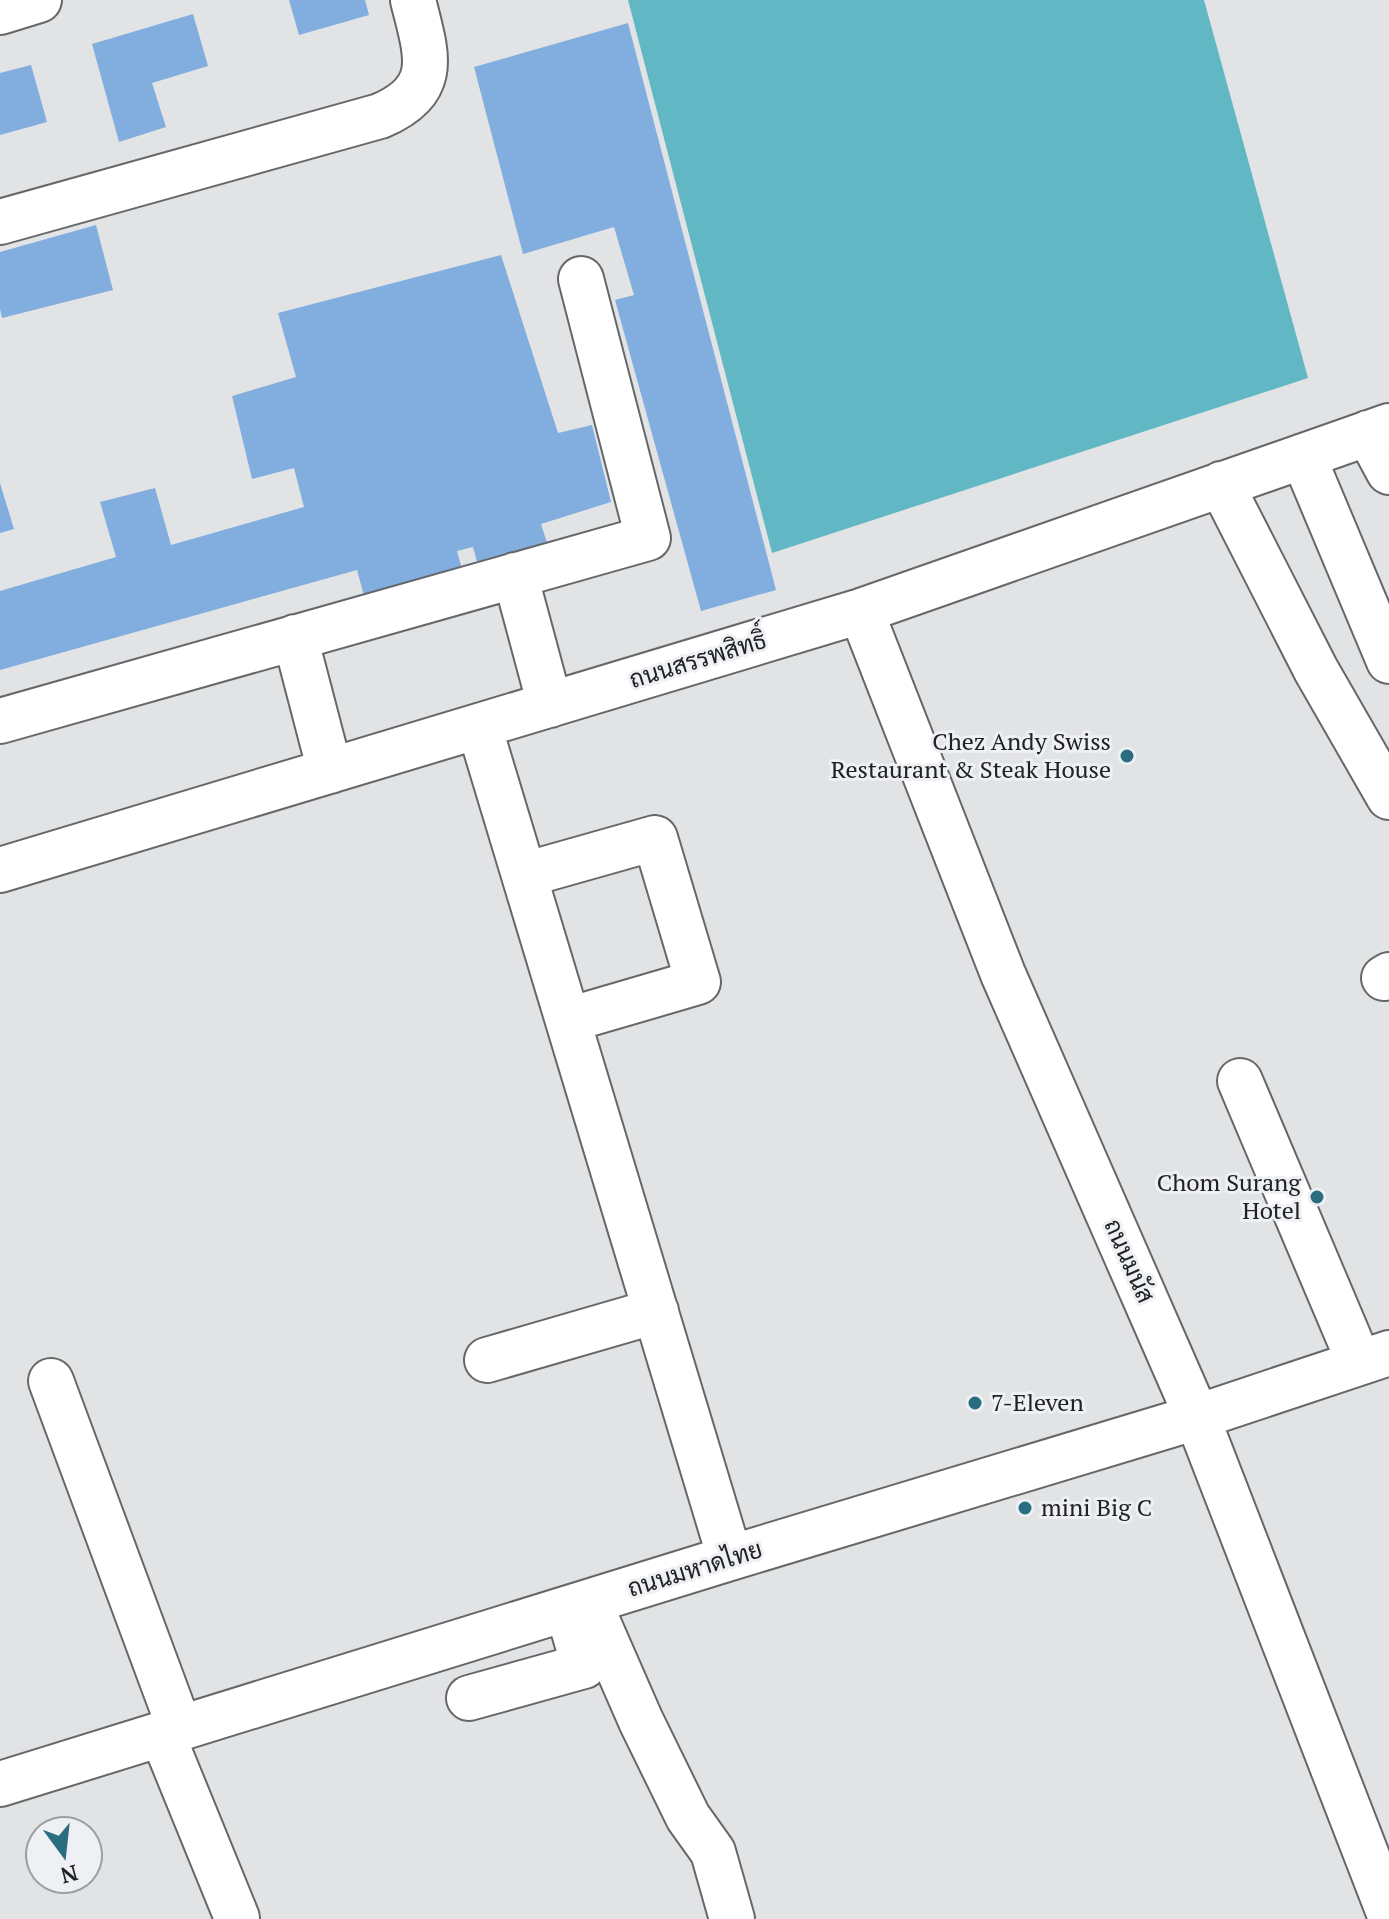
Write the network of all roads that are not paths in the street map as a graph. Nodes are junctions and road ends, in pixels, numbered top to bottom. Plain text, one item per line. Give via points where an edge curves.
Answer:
1 (39, 0) edge
2 (413, 0) edge
3 (0, 12) edge
4 (0, 222) edge
5 (581, 279) dead end
6 (1378, 430) edge
7 (1303, 456) junction
8 (1389, 472) edge
9 (1221, 484) junction
10 (515, 575) junction
11 (861, 611) junction
12 (295, 637) junction
13 (1389, 661) edge
14 (550, 705) junction
15 (0, 721) edge
16 (479, 726) junction
17 (330, 771) junction
18 (1389, 797) edge
19 (0, 870) edge
20 (524, 875) junction
21 (568, 1020) junction
22 (1240, 1081) dead end
23 (656, 1311) junction
24 (1374, 1358) edge
25 (487, 1360) dead end
26 (51, 1381) dead end
27 (1197, 1417) junction
28 (730, 1558) junction
29 (578, 1605) junction
30 (469, 1698) dead end
31 (171, 1731) junction
32 (0, 1784) edge
33 (1386, 1899) edge
34 (237, 1918) edge
35 (732, 1919) edge

1 - 3 street
2 - 4 street via 427,59 425,77 401,107
5 - 10 street via 648,538
6 - 7 street, ถนนสรรพสิทธิ์
6 - 8 street
7 - 9 street, ถนนสรรพสิทธิ์
7 - 13 street
9 - 11 street, ถนนสรรพสิทธิ์
9 - 18 street via 1316,670
10 - 12 street
10 - 14 street
11 - 14 street, ถนนสรรพสิทธิ์
11 - 27 street, ถนนมนัส via 1003,974
12 - 15 street
12 - 17 street
14 - 16 street, ถนนสรรพสิทธิ์
16 - 17 street, ถนนสรรพสิทธิ์
16 - 20 street
17 - 19 street, ถนนสรรพสิทธิ์
20 - 21 street
20 - 21 street via 655,838 698,982
21 - 23 street
22 - 24 street
23 - 25 street
23 - 28 street
24 - 27 street, ถนนมหาดไทย
26 - 31 street
27 - 28 street, ถนนมหาดไทย
27 - 33 street, ถนนมนัส
28 - 29 street, ถนนมหาดไทย
29 - 30 street via 584,1666
29 - 31 street, ถนนมหาดไทย
29 - 35 street via 681,1803 713,1852
31 - 32 street, ถนนมหาดไทย
31 - 34 street

